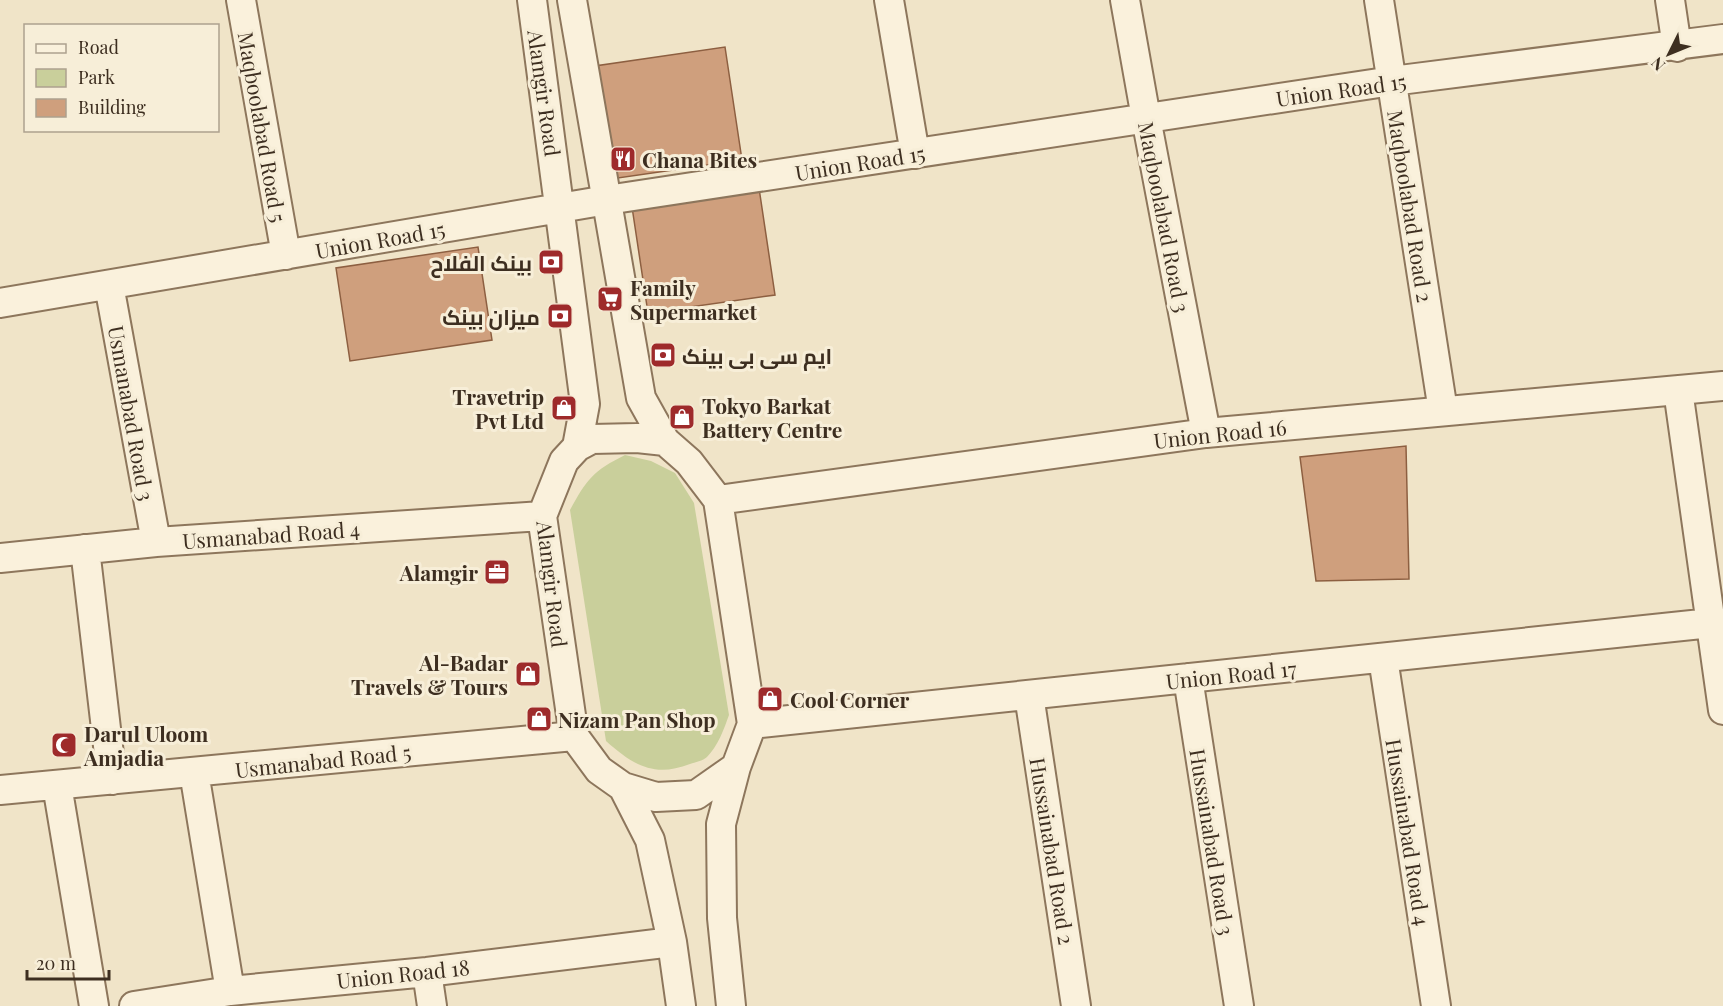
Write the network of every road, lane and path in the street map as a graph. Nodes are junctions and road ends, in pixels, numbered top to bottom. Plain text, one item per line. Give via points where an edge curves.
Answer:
1 (241, 0) edge
2 (532, 0) edge
3 (572, 0) edge
4 (889, 0) edge
5 (1125, 0) edge
6 (1379, 0) edge
7 (1670, 0) edge
8 (1723, 39) edge
9 (1677, 47) junction
10 (1392, 81) junction
11 (1146, 118) junction
12 (915, 154) junction
13 (607, 200) junction
14 (561, 208) junction
15 (286, 255) junction
16 (109, 285) junction
17 (0, 303) edge
18 (1723, 386) edge
19 (1678, 390) junction
20 (1443, 411) junction
21 (1206, 433) junction
22 (665, 441) junction
23 (577, 447) junction
24 (718, 500) junction
25 (542, 516) junction
26 (156, 542) junction
27 (85, 549) junction
28 (0, 558) edge
29 (1711, 623) junction
30 (1383, 658) junction
31 (1188, 678) junction
32 (1029, 695) junction
33 (1723, 710) edge
34 (752, 724) junction
35 (574, 736) junction
36 (736, 767) junction
37 (194, 772) junction
38 (112, 780) junction
39 (57, 785) junction
40 (623, 787) junction
41 (0, 790) edge
42 (672, 942) junction
43 (427, 972) junction
44 (230, 991) junction
45 (94, 1006) edge
46 (134, 1006) edge
47 (432, 1006) edge
48 (681, 1006) edge
49 (731, 1006) edge
50 (1076, 1006) edge
51 (1239, 1006) edge
52 (1436, 1006) edge

1 - 15 street, Maqboolabad Road 5
2 - 14 street, Alamgir Road
3 - 13 street, Alamgir Road
4 - 12 street
5 - 11 street, Maqboolabad Road 3
6 - 10 street, Maqboolabad Road 2
7 - 9 street
8 - 9 street, Union Road 15
9 - 10 street, Union Road 15
10 - 11 street, Union Road 15
10 - 20 street, Maqboolabad Road 2
11 - 12 street, Union Road 15
11 - 21 street, Maqboolabad Road 3
12 - 13 street, Union Road 15
13 - 14 street, Union Road 15
13 - 22 street, Alamgir Road via 641,398
14 - 15 street, Union Road 15
14 - 23 street, Alamgir Road via 585,404
15 - 16 street, Union Road 15
16 - 17 street, Union Road 15
16 - 26 street, Usmanabad Road 3
18 - 19 street, Union Road 16
19 - 20 street, Union Road 16
19 - 29 street
20 - 21 street, Union Road 16
21 - 24 street, Union Road 16
22 - 23 street via 592,439
22 - 24 street, Alamgir Road via 690,462
23 - 25 street, Alamgir Road via 564,461
24 - 34 street, Alamgir Road
25 - 26 street, Usmanabad Road 4
25 - 35 street, Alamgir Road
26 - 27 street, Usmanabad Road 4
27 - 28 street, Usmanabad Road 4
27 - 38 street
29 - 30 street, Union Road 17
29 - 33 street
30 - 31 street, Union Road 17
30 - 52 street, Hussainabad Road 4
31 - 32 street, Union Road 17
31 - 51 street, Hussainabad Road 3
32 - 34 street, Union Road 17
32 - 50 street, Hussainabad Road 2
34 - 36 street, Alamgir Road
35 - 37 street, Usmanabad Road 5
35 - 40 street, Alamgir Road via 599,770
36 - 40 street via 696,795 656,796
36 - 49 street, Alamgir Road via 721,824 722,918
37 - 38 street, Usmanabad Road 5
37 - 44 street
38 - 39 street, Usmanabad Road 5
39 - 41 street, Usmanabad Road 5
39 - 45 street
40 - 42 street, Alamgir Road via 650,840
42 - 43 street, Union Road 18
42 - 48 street, Alamgir Road
43 - 44 street, Union Road 18
43 - 47 street
44 - 46 street, Union Road 18

